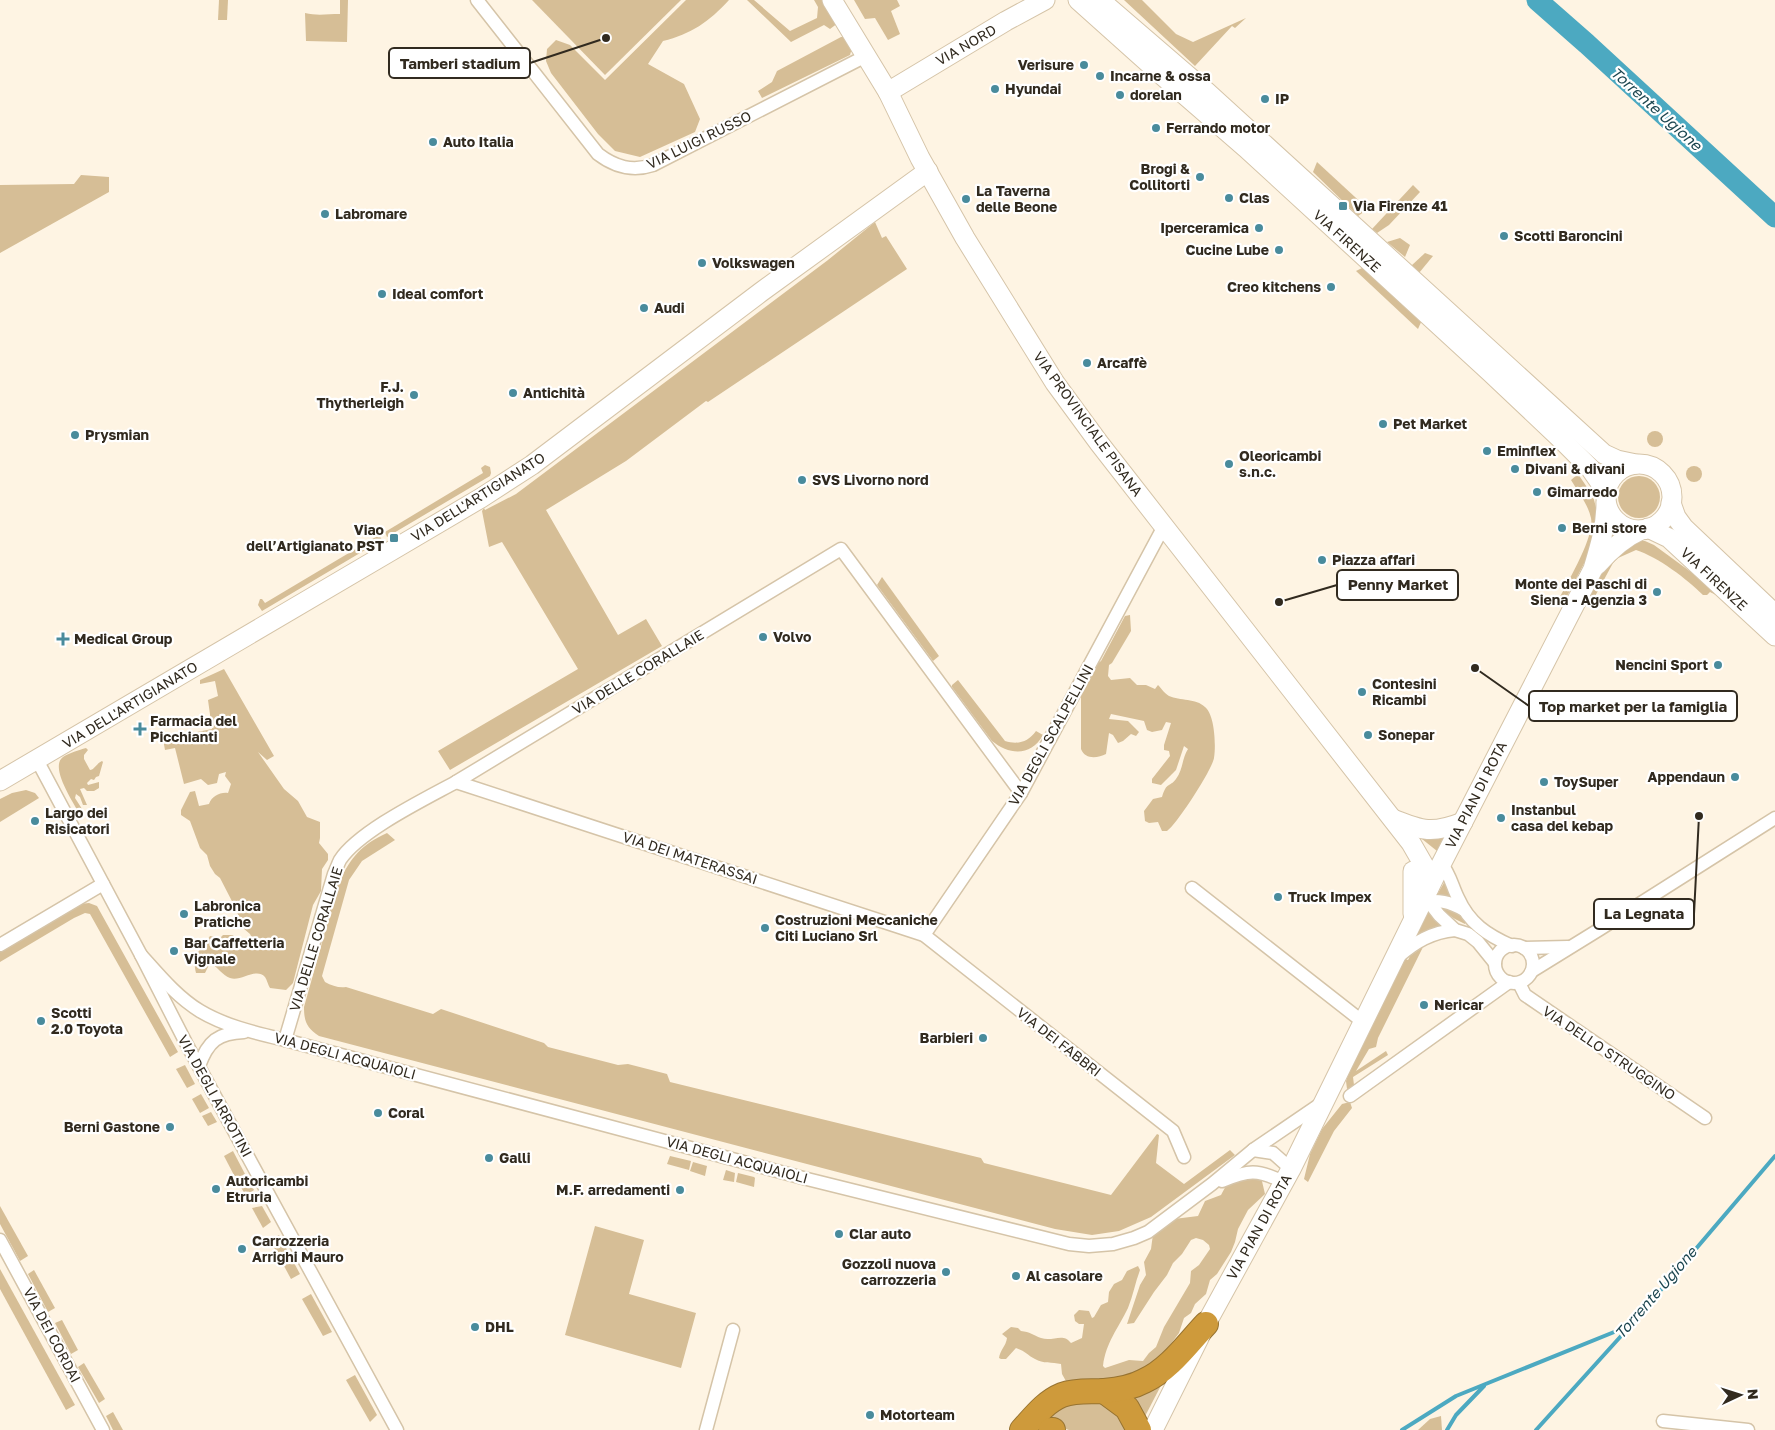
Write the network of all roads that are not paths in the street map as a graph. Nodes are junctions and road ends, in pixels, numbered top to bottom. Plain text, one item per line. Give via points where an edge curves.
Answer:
1 (477, 0) edge
2 (832, 0) edge
3 (1023, 0) edge
4 (1045, 0) edge
5 (1078, 0) edge
6 (1106, 3) edge
7 (1006, 21) junction
8 (866, 56) junction
9 (888, 92) junction
10 (928, 171) junction
11 (1636, 464) junction
12 (1606, 496) junction
13 (1671, 503) junction
14 (1164, 526) junction
15 (1645, 529) junction
16 (1593, 569) junction
17 (1775, 614) edge
18 (1775, 636) edge
19 (37, 760) junction
20 (0, 781) edge
21 (456, 782) junction
22 (1021, 793) junction
23 (1390, 817) junction
24 (1775, 818) edge
25 (1463, 822) junction
26 (1441, 863) junction
27 (1413, 870) junction
28 (103, 884) junction
29 (1192, 888) dead end
30 (1426, 897) junction
31 (1464, 910) junction
32 (1412, 923) junction
33 (1455, 930) junction
34 (924, 935) junction
35 (0, 945) edge
36 (1570, 946) junction
37 (1518, 947) junction
38 (141, 955) junction
39 (1394, 960) junction
40 (1495, 963) junction
41 (1532, 971) junction
42 (1514, 983) junction
43 (1363, 1022) junction
44 (249, 1032) junction
45 (285, 1040) junction
46 (199, 1066) junction
47 (1350, 1096) dead end
48 (1324, 1102) junction
49 (1705, 1118) dead end
50 (1253, 1150) junction
51 (1184, 1157) dead end
52 (1287, 1175) junction
53 (1212, 1184) junction
54 (0, 1240) edge
55 (1206, 1324) junction
56 (733, 1330) dead end
57 (1104, 1391) junction
58 (1663, 1421) dead end
59 (103, 1430) edge
60 (397, 1430) edge
61 (706, 1430) edge
62 (1022, 1430) edge
63 (1139, 1430) edge
64 (1153, 1430) edge
65 (1748, 1430) edge

1 - 8 street, VIA LUIGI RUSSO via 598,154 613,164 628,168 653,165
2 - 8 main road, VIA PROVINCIALE PISANA
3 - 7 main road
4 - 7 main road, VIA NORD
5 - 12 main road, VIA FIRENZE via 1246,148 1496,377 1600,479
6 - 11 main road, VIA FIRENZE via 1604,454
7 - 9 main road, VIA NORD
8 - 9 main road, VIA PROVINCIALE PISANA
9 - 10 main road, VIA PROVINCIALE PISANA
10 - 14 main road, VIA PROVINCIALE PISANA via 965,238 1055,383
10 - 19 main road, VIA DELL'ARTIGIANATO via 760,292 532,465
11 - 12 main road via 1617,472 1610,481
11 - 13 main road via 1661,472 1671,487
12 - 15 main road via 1609,510 1619,522 1626,527
12 - 16 main road, VIA PIAN DI ROTA via 1603,539
13 - 15 main road via 1663,519
13 - 17 main road, VIA FIRENZE via 1684,528
14 - 22 street, VIA DEGLI SCALPELLINI
14 - 23 main road, VIA PROVINCIALE PISANA
15 - 16 main road, VIA PIAN DI ROTA via 1622,541
15 - 18 main road, VIA FIRENZE via 1660,533 1675,544
16 - 25 main road, VIA PIAN DI ROTA
19 - 20 main road, VIA DELL'ARTIGIANATO
19 - 28 street, VIA DEGLI ARROTINI
21 - 22 street, VIA DELLE CORALLAIE via 841,549
21 - 34 street, VIA DEI MATERASSAI
21 - 45 street, VIA DELLE CORALLAIE via 376,828 341,859
22 - 34 street, VIA DEGLI SCALPELLINI
23 - 25 main road via 1424,830 1441,830
23 - 26 main road, VIA PROVINCIALE PISANA
23 - 27 main road, VIA PROVINCIALE PISANA
23 - 30 main road, VIA PROVINCIALE PISANA via 1423,862
24 - 36 street, VIA PROVINCIALE PISANA
25 - 26 main road, VIA PIAN DI ROTA
26 - 30 main road, VIA PIAN DI ROTA
26 - 31 street, VIA PROVINCIALE PISANA via 1448,871
27 - 30 main road, VIA PROVINCIALE PISANA
27 - 32 main road, VIA PROVINCIALE PISANA
28 - 35 street
28 - 38 street, VIA DEGLI ARROTINI
29 - 43 street
30 - 31 street, VIA PROVINCIALE PISANA
30 - 32 main road, VIA PIAN DI ROTA
30 - 33 street, VIA PROVINCIALE PISANA
31 - 37 street, VIA PROVINCIALE PISANA via 1487,933
32 - 39 main road, VIA PIAN DI ROTA
33 - 39 street via 1424,938
33 - 40 street, VIA PROVINCIALE PISANA via 1478,942
34 - 51 street, VIA DEI FABBRI via 1173,1131
36 - 37 street, VIA PROVINCIALE PISANA
36 - 41 street, VIA PROVINCIALE PISANA
37 - 40 street via 1500,952
37 - 41 street via 1532,958
38 - 44 street, VIA DEGLI ACQUAIOLI via 180,996 200,1011
38 - 46 street, VIA DEGLI ARROTINI
39 - 43 main road, VIA PIAN DI ROTA
40 - 42 street via 1499,975
41 - 42 street
42 - 47 street
42 - 49 street, VIA DELLO STRUGGINO via 1525,995
43 - 48 main road, VIA PIAN DI ROTA
44 - 45 street, VIA DEGLI ACQUAIOLI
44 - 46 street, VIA DEGLI ACQUAIOLI via 230,1032 211,1043
45 - 53 street, VIA DEGLI ACQUAIOLI via 807,1179 1069,1244 1104,1245 1140,1236
46 - 60 street, VIA DEGLI ARROTINI
48 - 50 street, VIA DEGLI ACQUAIOLI
48 - 52 main road, VIA PIAN DI ROTA
50 - 52 street via 1273,1153
50 - 53 street, VIA DEGLI ACQUAIOLI
52 - 53 street, VIA DEGLI ACQUAIOLI via 1254,1172
52 - 55 main road, VIA PIAN DI ROTA
54 - 59 street, VIA DEI CORDAI
55 - 57 highway via 1155,1374 1133,1385
55 - 64 main road, VIA PIAN DI ROTA
56 - 61 street
57 - 62 highway via 1062,1395 1050,1401
57 - 63 highway via 1126,1408
58 - 65 street

